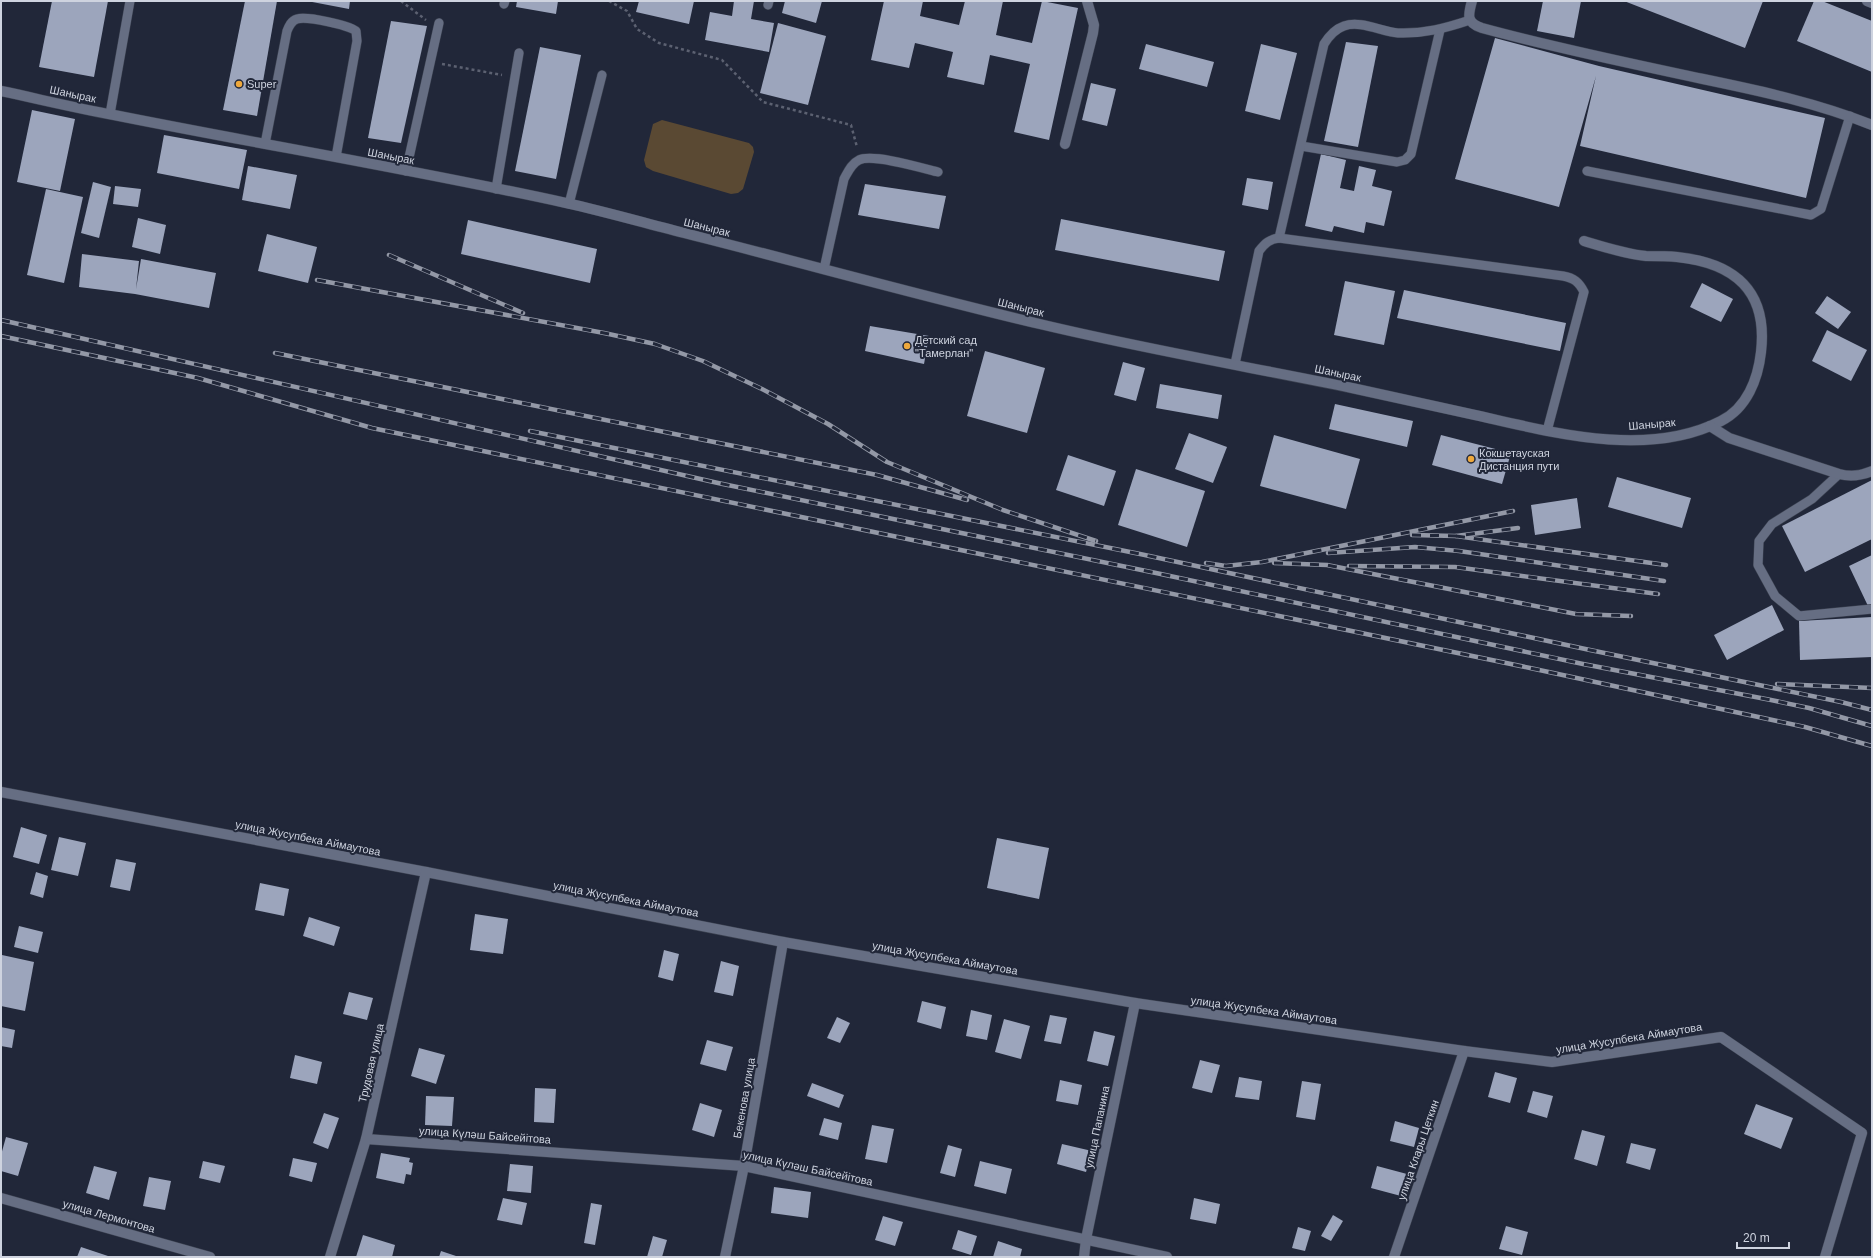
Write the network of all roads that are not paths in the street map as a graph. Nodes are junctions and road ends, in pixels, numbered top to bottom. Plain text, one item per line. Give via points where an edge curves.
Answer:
1 (130, 1) edge
2 (1088, 1) edge
3 (1472, 1) edge
4 (1867, 1) edge
5 (1872, 3) edge
6 (1470, 20) junction
7 (438, 28) road end
8 (1440, 30) junction
9 (519, 52) dead end
10 (602, 75) dead end
11 (1, 91) edge
12 (110, 114) junction
13 (1850, 116) junction
14 (1872, 125) edge
15 (265, 144) junction
16 (1065, 144) dead end
17 (1301, 146) junction
18 (336, 158) junction
19 (406, 171) junction
20 (1588, 171) dead end
21 (938, 172) dead end
22 (496, 189) junction
23 (569, 204) junction
24 (1279, 238) junction
25 (1584, 241) dead end
26 (824, 269) junction
27 (1235, 364) junction
28 (1710, 426) junction
29 (1547, 431) junction
30 (1872, 471) edge
31 (1838, 474) junction
32 (1872, 609) edge
33 (1, 792) edge
34 (426, 872) junction
35 (783, 942) junction
36 (1135, 1003) junction
37 (1464, 1051) junction
38 (366, 1139) junction
39 (744, 1166) junction
40 (1, 1198) edge
41 (1086, 1239) junction
42 (210, 1257) edge
43 (330, 1257) edge
44 (725, 1257) edge
45 (1084, 1257) edge
46 (1168, 1257) edge
47 (1394, 1257) edge
48 (1825, 1257) edge

1 - 12 lane
2 - 16 street via 1094,25 1093,33
3 - 6 street
4 - 5 street
6 - 8 lane
6 - 13 street via 1475,26 1530,42 1789,97
7 - 19 lane
8 - 17 lane via 1397,33 1353,24 1344,26 1329,36 1324,44
8 - 17 lane via 1408,158 1397,162
9 - 22 lane
10 - 23 lane
11 - 12 street, Шанырак
12 - 15 street, Шанырак
13 - 14 street
13 - 20 lane via 1821,210 1811,215
15 - 18 street, Шанырак
15 - 18 lane via 287,31 292,21 303,19 347,26 356,31 357,41
17 - 24 lane
18 - 19 street, Шанырак
19 - 22 street, Шанырак
21 - 26 lane via 870,157 850,167 844,179
22 - 23 street, Шанырак
23 - 26 street, Шанырак
24 - 27 lane via 1267,242 1259,251
24 - 29 lane via 1572,278 1580,284 1584,292
25 - 28 street, Шанырак via 1642,255 1681,257 1699,261 1731,274 1752,292 1759,305 1762,319 1762,349 1755,382 1740,407 1730,417
26 - 27 street, Шанырак via 1046,326
27 - 29 street, Шанырак
28 - 29 street, Шанырак via 1691,432 1636,440 1592,438
28 - 31 street via 1728,438
30 - 31 street via 1862,475
31 - 32 lane via 1812,499 1772,524 1759,541 1758,565 1775,596 1799,616
33 - 34 street, улица Жусупбека Аймаутова
34 - 35 street, улица Жусупбека Аймаутова
34 - 38 street, Трудовая улица
35 - 36 street, улица Жусупбека Аймаутова
35 - 39 street, Бекенова улица
36 - 37 street, улица Жусупбека Аймаутова
36 - 41 street, улица Папанина
37 - 47 street, улица Клары Цеткин
37 - 48 street, улица Жусупбека Аймаутова via 1552,1062 1722,1037 1862,1132
38 - 39 street, улица Күләш Байсейітова
38 - 43 street, Трудовая улица
39 - 41 street, улица Күләш Байсейітова
39 - 44 street, Бекенова улица
40 - 42 street, улица Лермонтова
41 - 45 street, улица Папанина
41 - 46 street, улица Күләш Байсейітова

